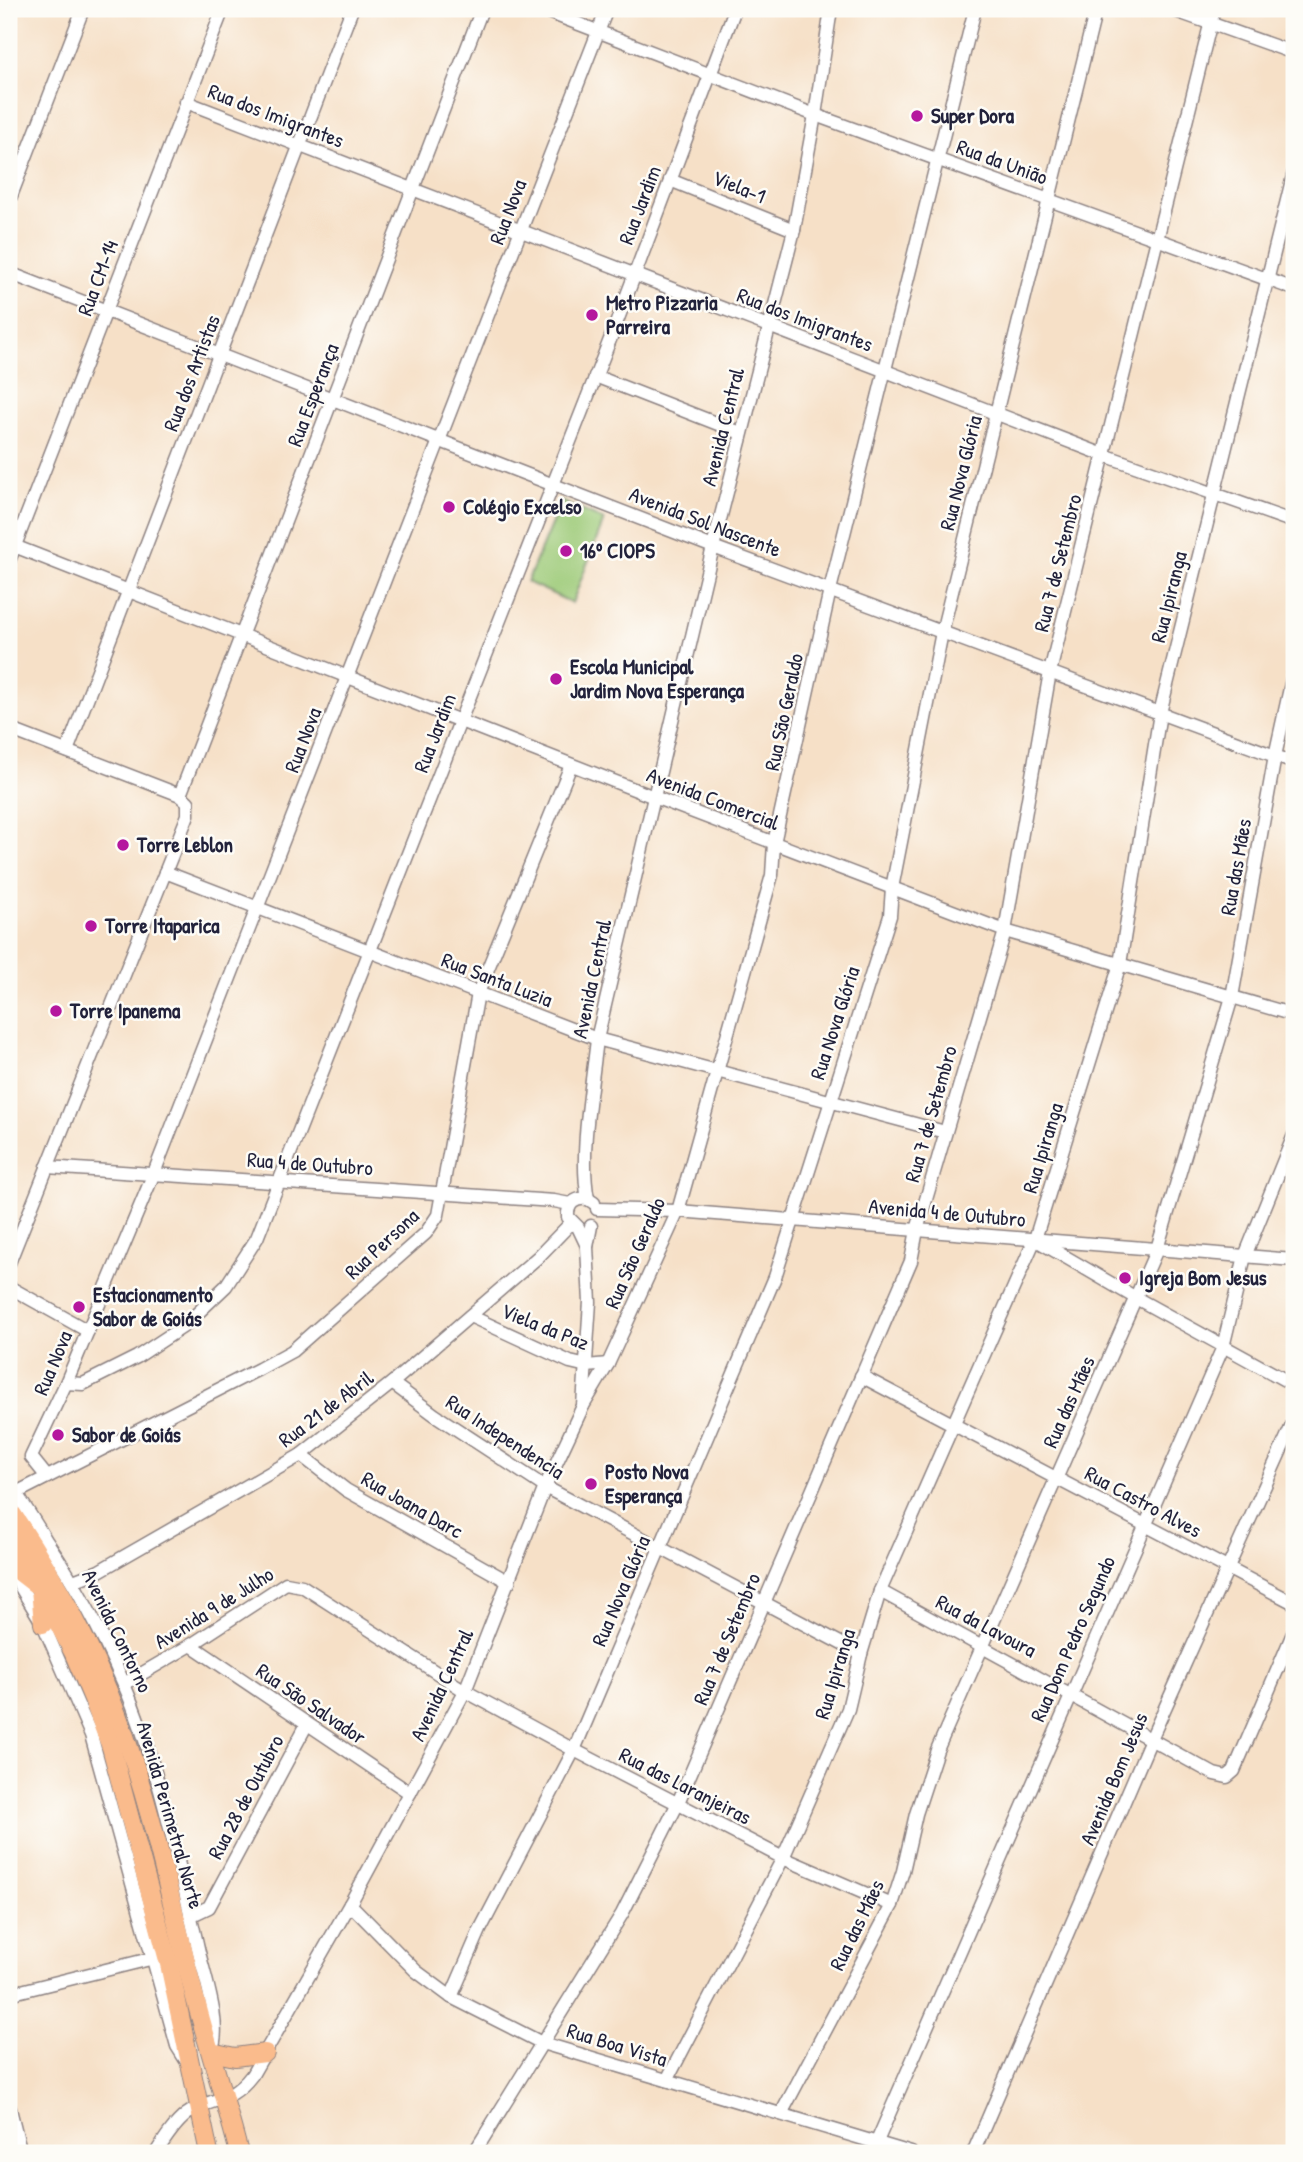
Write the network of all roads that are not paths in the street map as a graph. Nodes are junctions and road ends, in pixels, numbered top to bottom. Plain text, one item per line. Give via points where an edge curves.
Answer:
1 (83, 9) edge
2 (223, 9) edge
3 (352, 9) edge
4 (482, 9) edge
5 (540, 9) edge
6 (607, 9) edge
7 (735, 9) edge
8 (831, 9) edge
9 (975, 9) edge
10 (1096, 9) edge
11 (1170, 9) edge
12 (1214, 9) edge
13 (1210, 23) junction
14 (599, 31) junction
15 (1294, 53) edge
16 (711, 75) junction
17 (187, 102) junction
18 (815, 115) junction
19 (300, 146) junction
20 (937, 159) junction
21 (1294, 172) edge
22 (670, 180) junction
23 (413, 189) junction
24 (1049, 199) junction
25 (9, 201) edge
26 (794, 230) junction
27 (521, 231) junction
28 (1157, 239) junction
29 (9, 273) edge
30 (634, 275) junction
31 (1268, 279) junction
32 (1294, 289) edge
33 (106, 310) junction
34 (768, 326) junction
35 (219, 355) junction
36 (885, 371) junction
37 (595, 376) junction
38 (332, 398) junction
39 (996, 414) junction
40 (741, 433) junction
41 (439, 439) junction
42 (1104, 455) junction
43 (553, 484) junction
44 (1214, 494) junction
45 (1294, 522) edge
46 (12, 545) edge
47 (713, 547) junction
48 (9, 561) edge
49 (830, 590) junction
50 (129, 591) junction
51 (942, 632) junction
52 (241, 635) junction
53 (1294, 670) edge
54 (1050, 672) junction
55 (348, 677) junction
56 (1160, 713) junction
57 (460, 721) junction
58 (9, 729) edge
59 (67, 751) junction
60 (1275, 756) junction
61 (1294, 763) edge
62 (571, 765) junction
63 (653, 797) junction
64 (184, 799) junction
65 (774, 843) junction
66 (165, 872) junction
67 (892, 888) junction
68 (258, 908) junction
69 (1005, 931) junction
70 (369, 951) junction
71 (1120, 964) junction
72 (478, 993) junction
73 (1232, 997) junction
74 (1294, 1015) edge
75 (597, 1039) junction
76 (715, 1071) junction
77 (830, 1101) junction
78 (945, 1132) junction
79 (1294, 1135) edge
80 (47, 1167) junction
81 (154, 1173) junction
82 (279, 1181) junction
83 (443, 1193) junction
84 (583, 1203) junction
85 (678, 1211) junction
86 (795, 1220) junction
87 (580, 1225) junction
88 (917, 1230) junction
89 (1035, 1239) junction
90 (1157, 1249) junction
91 (1245, 1256) junction
92 (1294, 1260) edge
93 (9, 1263) edge
94 (9, 1287) edge
95 (1136, 1298) junction
96 (470, 1316) junction
97 (88, 1331) junction
98 (1223, 1347) junction
99 (608, 1364) junction
100 (587, 1366) junction
101 (861, 1376) junction
102 (66, 1383) junction
103 (392, 1383) junction
104 (1294, 1385) edge
105 (583, 1406) junction
106 (1294, 1421) edge
107 (953, 1424) junction
108 (301, 1455) junction
109 (47, 1477) junction
110 (1056, 1478) junction
111 (545, 1487) junction
112 (11, 1495) edge
113 (1145, 1525) junction
114 (9, 1539) edge
115 (660, 1548) junction
116 (9, 1566) edge
117 (1228, 1569) junction
118 (73, 1580) junction
119 (509, 1582) junction
120 (40, 1588) junction
121 (880, 1591) junction
122 (764, 1603) junction
123 (1294, 1603) edge
124 (43, 1624) junction
125 (1294, 1631) edge
126 (191, 1645) junction
127 (982, 1646) junction
128 (861, 1654) junction
129 (124, 1684) junction
130 (465, 1691) junction
131 (1070, 1694) junction
132 (307, 1724) junction
133 (1152, 1739) junction
134 (574, 1750) junction
135 (410, 1793) junction
136 (677, 1805) junction
137 (783, 1858) junction
138 (350, 1904) junction
139 (892, 1905) junction
140 (190, 1916) junction
141 (154, 1958) junction
142 (9, 1994) edge
143 (451, 1997) junction
144 (542, 2043) junction
145 (211, 2052) junction
146 (265, 2053) junction
147 (191, 2068) junction
148 (667, 2080) junction
149 (224, 2099) junction
150 (9, 2105) edge
151 (198, 2108) junction
152 (781, 2114) junction
153 (875, 2148) edge
154 (21, 2153) edge
155 (156, 2153) edge
156 (209, 2153) edge
157 (239, 2153) edge
158 (474, 2153) edge
159 (911, 2153) edge
160 (973, 2153) edge

1 - 25 street
2 - 17 street, Rua CM-14
3 - 19 street, Rua dos Artistas
4 - 23 street, Rua Esperança
5 - 14 street, Rua da União
6 - 14 street, Rua Nova
7 - 16 street, Rua Jardim
8 - 18 street, Avenida Central
9 - 20 street, Rua São Geraldo
10 - 24 street, Rua Nova Glória
11 - 13 street
12 - 13 street, Rua 7 de Setembro
13 - 15 street
13 - 28 street, Rua 7 de Setembro
14 - 16 street, Rua da União
14 - 27 street, Rua Nova
16 - 18 street, Rua da União
16 - 22 street, Rua Jardim
17 - 19 street, Rua dos Imigrantes
17 - 33 street, Rua CM-14
18 - 20 street, Rua da União
18 - 26 street, Avenida Central
19 - 23 street, Rua dos Imigrantes
19 - 35 street, Rua dos Artistas
20 - 24 street, Rua da União
20 - 36 street, Rua São Geraldo
21 - 31 street, Rua Ipiranga
22 - 26 street, Viela-1
22 - 30 street, Rua Jardim
23 - 27 street, Rua dos Imigrantes
23 - 38 street, Rua Esperança
24 - 28 street, Rua da União
24 - 39 street, Rua Nova Glória
26 - 34 street, Avenida Central
27 - 30 street, Rua dos Imigrantes
27 - 41 street, Rua Nova
28 - 31 street, Rua da União
28 - 42 street, Rua 7 de Setembro
29 - 33 street, Avenida Sol Nascente
30 - 34 street, Rua dos Imigrantes
30 - 37 street, Rua Jardim
31 - 32 street, Rua da União
31 - 44 street, Rua Ipiranga
33 - 35 street, Avenida Sol Nascente
33 - 46 street, Rua CM-14
34 - 36 street, Rua dos Imigrantes
34 - 40 street, Avenida Central
35 - 38 street, Avenida Sol Nascente
35 - 50 street, Rua dos Artistas
36 - 39 street, Rua dos Imigrantes
36 - 49 street, Rua São Geraldo
37 - 40 street
37 - 43 street, Rua Jardim
38 - 41 street, Avenida Sol Nascente
38 - 52 street, Rua Esperança
39 - 42 street, Rua dos Imigrantes
39 - 51 street, Rua Nova Glória
40 - 47 street, Avenida Central
41 - 43 street, Avenida Sol Nascente
41 - 55 street, Rua Nova
42 - 44 street, Rua dos Imigrantes
42 - 54 street, Rua 7 de Setembro
43 - 47 street, Avenida Sol Nascente
43 - 57 street, Rua Jardim
44 - 45 street, Rua dos Imigrantes
44 - 56 street, Rua Ipiranga
46 - 48 street, Rua CM-14
46 - 50 street, Avenida Comercial
47 - 49 street, Avenida Sol Nascente
47 - 63 street, Avenida Central
49 - 51 street, Avenida Sol Nascente
49 - 65 street, Rua São Geraldo
50 - 52 street, Avenida Comercial
50 - 59 street, Rua dos Artistas
51 - 54 street, Avenida Sol Nascente
51 - 67 street, Rua Nova Glória
52 - 55 street, Avenida Comercial
52 - 64 street, Rua Esperança
53 - 60 street, Rua das Mães
54 - 56 street, Avenida Sol Nascente
54 - 69 street, Rua 7 de Setembro
55 - 57 street, Avenida Comercial
55 - 68 street, Rua Nova
56 - 60 street, Avenida Sol Nascente
56 - 71 street, Rua Ipiranga
57 - 62 street, Avenida Comercial
57 - 70 street, Rua Jardim
58 - 59 street
59 - 64 street
60 - 61 street, Avenida Sol Nascente
60 - 73 street, Rua das Mães
62 - 63 street, Avenida Comercial
62 - 72 street, Rua Persona
63 - 65 street, Avenida Comercial
63 - 75 street, Avenida Central
64 - 66 street, Rua Esperança via 188,815
65 - 67 street, Avenida Comercial
65 - 76 street, Rua São Geraldo via 772,875
66 - 68 street, Rua Santa Luzia
66 - 80 street, Rua Esperança
67 - 69 street, Avenida Comercial
67 - 77 street, Rua Nova Glória via 890,916
68 - 70 street, Rua Santa Luzia
68 - 81 street, Rua Nova
69 - 71 street, Avenida Comercial
69 - 78 street, Rua 7 de Setembro
70 - 72 street, Rua Santa Luzia
70 - 82 street, Rua Jardim
71 - 73 street, Avenida Comercial
71 - 89 street, Rua Ipiranga
72 - 75 street, Rua Santa Luzia
72 - 83 street, Rua Persona
73 - 74 street, Avenida Comercial
73 - 90 street, Rua das Mães
75 - 76 street, Rua Santa Luzia
75 - 84 street, Avenida Central
76 - 77 street, Rua Santa Luzia
76 - 85 street, Rua São Geraldo
77 - 78 street, Rua Santa Luzia
77 - 86 street, Rua Nova Glória
78 - 88 street, Rua 7 de Setembro
79 - 91 street, Rua Dom Pedro Segundo
80 - 81 street, Rua 4 de Outubro
80 - 93 street, Rua Esperança
81 - 82 street, Rua 4 de Outubro
81 - 97 street, Rua Nova
82 - 83 street, Rua 4 de Outubro
82 - 102 street, Rua Jardim via 257,1238 226,1286 184,1326 83,1384
83 - 84 street, Rua 4 de Outubro
83 - 109 street, Rua Persona via 438,1215 426,1233 292,1351
84 - 85 street, Avenida 4 de Outubro
84 - 87 street, Avenida Central via 568,1211
84 - 87 street via 597,1218
85 - 86 street, Avenida 4 de Outubro
85 - 99 street, Rua São Geraldo
86 - 88 street, Avenida 4 de Outubro
86 - 115 street, Rua Nova Glória via 775,1278
87 - 96 street, Rua 21 de Abril
87 - 100 street, Avenida Central via 587,1247 590,1301
88 - 89 street, Avenida 4 de Outubro
88 - 101 street, Rua 7 de Setembro via 911,1261
89 - 90 street, Avenida 4 de Outubro
89 - 95 street
89 - 107 street, Rua Ipiranga
90 - 91 street, Avenida 4 de Outubro
90 - 95 street, Rua das Mães
91 - 92 street, Avenida 4 de Outubro
91 - 98 street, Rua Dom Pedro Segundo
94 - 97 street
95 - 98 street
95 - 110 street, Rua das Mães
96 - 100 street, Viela da Paz
96 - 103 street, Rua 21 de Abril
97 - 102 street, Rua Nova
98 - 104 street
98 - 113 street, Rua Dom Pedro Segundo
99 - 100 street, Viela da Paz
99 - 105 street, Rua São Geraldo
100 - 105 street, Avenida Central
101 - 107 street, Rua Castro Alves
101 - 122 street, Rua 7 de Setembro
102 - 109 street, Rua Nova via 31,1457
103 - 108 street, Rua 21 de Abril
103 - 111 street, Rua Independencia
105 - 111 street, Avenida Central
106 - 117 street, Avenida Bom Jesus
107 - 110 street, Rua Castro Alves
107 - 121 street, Rua Ipiranga
108 - 118 street, Rua 21 de Abril via 99,1571
108 - 119 street, Rua Joana Darc via 346,1490
109 - 112 street, Rua Persona
110 - 113 street, Rua Castro Alves
110 - 127 street, Rua das Mães
111 - 115 street, Rua Independencia
111 - 119 street, Avenida Central
112 - 118 street, Avenida Contorno
112 - 145 highway, Avenida Perimetral Norte via 118,1715
113 - 117 street, Rua Castro Alves
113 - 131 street, Rua Dom Pedro Segundo
114 - 120 highway, Avenida Perimetral Norte
115 - 122 street, Rua Independencia
115 - 134 street, Rua Nova Glória
116 - 120 highway
116 - 124 street
117 - 123 street, Rua Castro Alves
117 - 133 street, Avenida Bom Jesus
118 - 129 street, Avenida Contorno
119 - 130 street, Avenida Central
120 - 124 highway
120 - 147 highway, Avenida Perimetral Norte via 74,1654 111,1747 169,1964
121 - 127 street, Rua da Lavoura
121 - 128 street, Rua Ipiranga
122 - 128 street, Rua Independencia
122 - 136 street, Rua 7 de Setembro
124 - 141 street via 91,1735
125 - 133 street, Rua da Lavoura via 1234,1771 1227,1777
126 - 129 street, Avenida 9 de Julho
126 - 130 street, Avenida 9 de Julho via 286,1583 302,1586
126 - 132 street, Rua São Salvador
127 - 131 street, Rua da Lavoura
127 - 139 street, Rua das Mães via 937,1750
128 - 137 street, Rua Ipiranga via 848,1709
129 - 140 street, Avenida Contorno via 148,1752
130 - 134 street, Rua das Laranjeiras
130 - 135 street, Avenida Central
131 - 133 street, Rua da Lavoura
131 - 153 street, Rua Dom Pedro Segundo
132 - 135 street, Rua São Salvador
132 - 140 street, Rua 28 de Outubro via 209,1908
133 - 160 street, Avenida Bom Jesus
134 - 136 street, Rua das Laranjeiras
134 - 143 street, Rua Nova Glória via 480,1930
135 - 138 street, Avenida Central
136 - 137 street, Rua das Laranjeiras
136 - 144 street, Rua 7 de Setembro via 622,1914
137 - 139 street, Rua das Laranjeiras
137 - 148 street, Rua Ipiranga
138 - 143 street, Rua Boa Vista via 416,1971
138 - 146 street, Avenida Central
139 - 152 street, Rua das Mães
140 - 145 street, Avenida Contorno via 214,2018 216,2036
141 - 142 street
141 - 147 street via 177,2046
143 - 144 street, Rua Boa Vista
144 - 148 street, Rua Boa Vista
144 - 158 street, Rua 7 de Setembro
145 - 146 highway via 235,2057
145 - 149 highway, Avenida Perimetral Norte
146 - 149 street, Avenida Central via 243,2087
147 - 151 highway, Avenida Perimetral Norte
148 - 152 street, Rua Boa Vista
149 - 151 street
149 - 157 highway, Avenida Perimetral Norte
150 - 154 street
151 - 155 street via 174,2127
151 - 156 highway, Avenida Perimetral Norte
152 - 153 street, Rua Boa Vista
153 - 159 street, Rua Boa Vista

